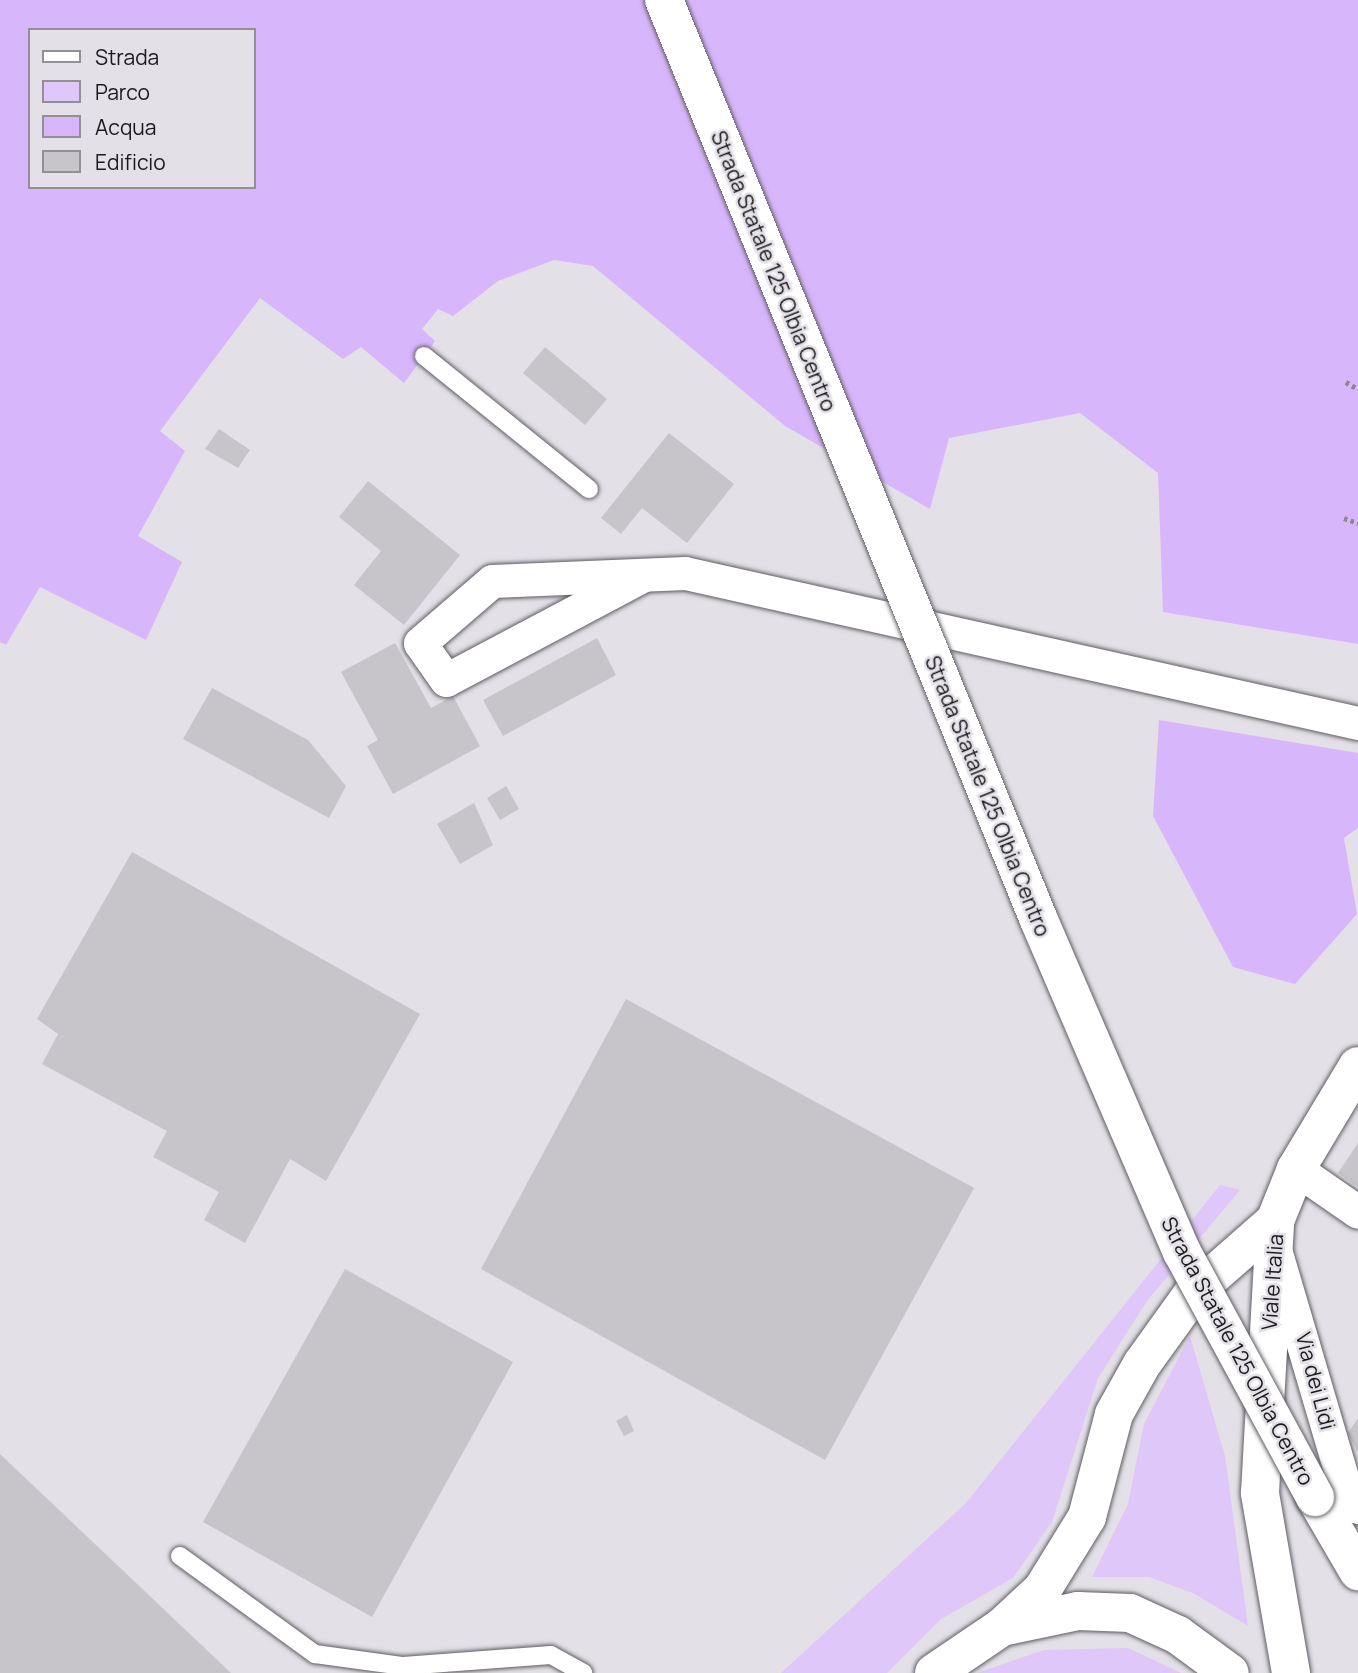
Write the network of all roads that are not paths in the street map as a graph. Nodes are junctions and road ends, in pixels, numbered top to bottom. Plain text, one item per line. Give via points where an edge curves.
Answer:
1 (664, 0) edge
2 (424, 356) dead end
3 (589, 489) dead end
4 (644, 575) junction
5 (1358, 723) edge
6 (1358, 1066) edge
7 (1296, 1169) junction
8 (1358, 1212) edge
9 (1276, 1237) junction
10 (1358, 1507) edge
11 (180, 1556) dead end
12 (1358, 1571) edge
13 (1002, 1627) junction
14 (583, 1673) edge
15 (934, 1673) edge
16 (1230, 1673) edge
17 (1291, 1673) edge

1 - 12 main road, Strada Statale 125 Olbia Centro, bridge via 1038,918 1182,1252
2 - 3 lane
4 - 4 street via 492,582 420,643 446,680
4 - 5 street via 685,573
6 - 7 main road
7 - 8 street
7 - 9 main road
9 - 10 street, Via dei Lidi via 1345,1488
9 - 13 main road, Viale Italia via 1193,1293 1142,1364 1114,1415 1087,1517 1042,1590
9 - 17 main road, Viale Italia via 1260,1479 1265,1549
11 - 14 lane via 314,1654 402,1666 551,1655
13 - 15 main road
13 - 16 main road via 1078,1611 1130,1613 1178,1635

